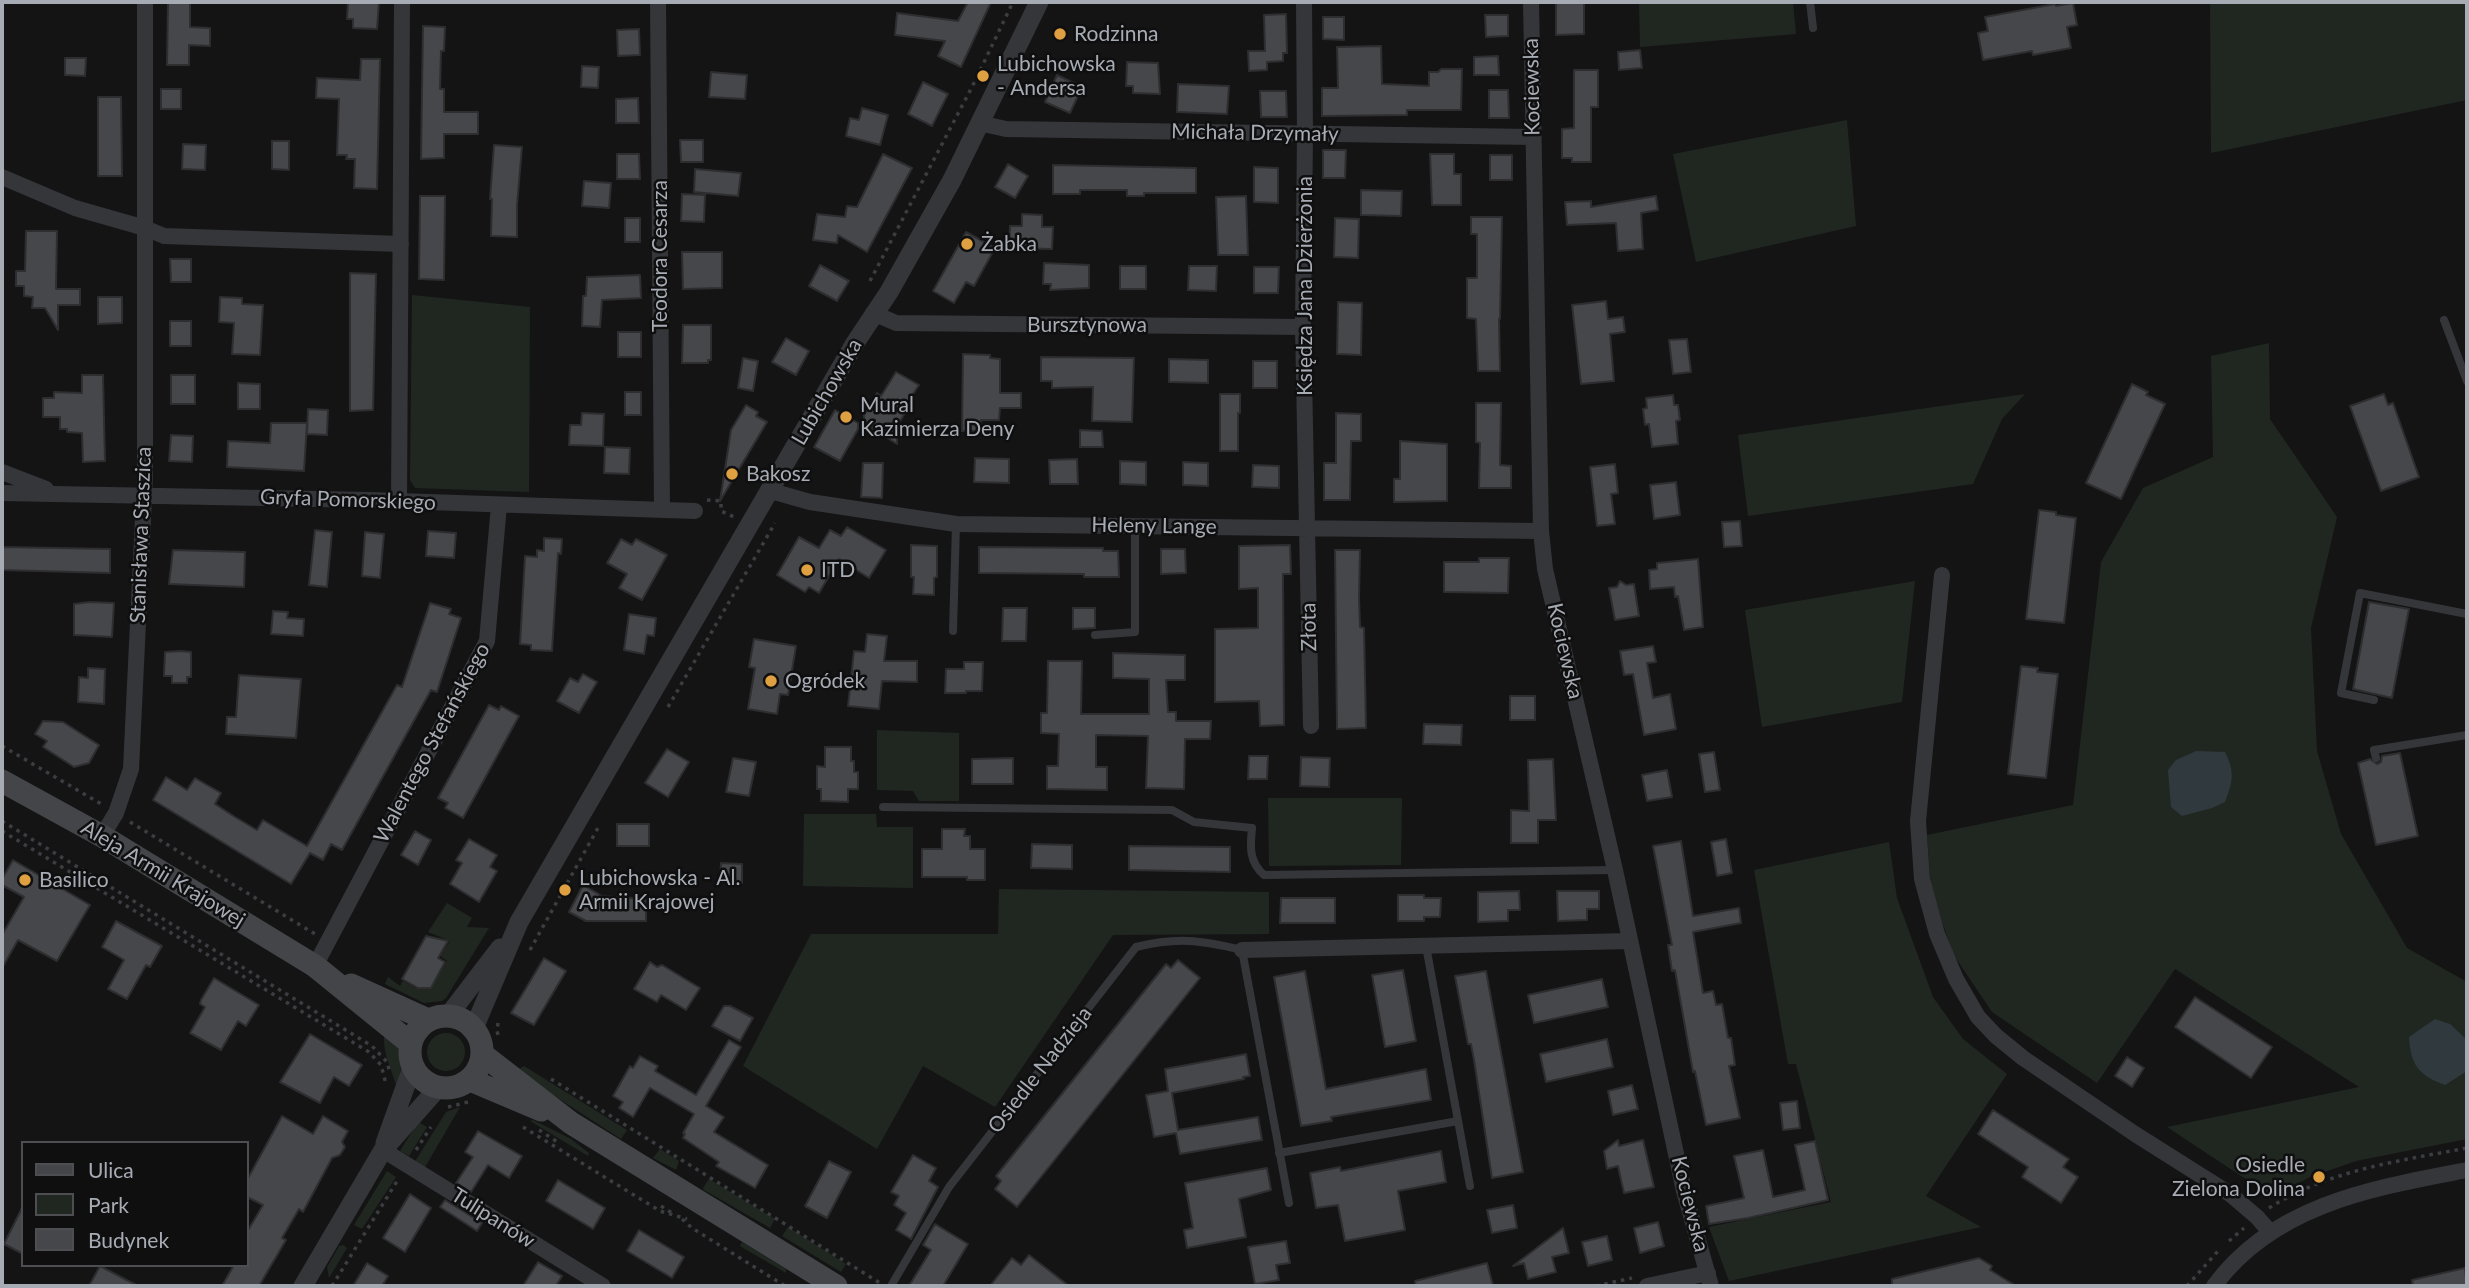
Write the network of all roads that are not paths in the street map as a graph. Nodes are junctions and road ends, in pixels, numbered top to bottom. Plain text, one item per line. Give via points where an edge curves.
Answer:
1 (145, 2) edge
2 (402, 2) edge
3 (658, 2) edge
4 (1039, 2) edge
5 (1304, 2) edge
6 (1531, 2) edge
7 (1810, 2) edge
8 (1813, 28) dead end
9 (979, 123) junction
10 (1306, 134) junction
11 (1532, 137) junction
12 (5, 179) edge
13 (145, 228) junction
14 (401, 244) junction
15 (873, 313) junction
16 (2444, 320) dead end
17 (1304, 327) junction
18 (2467, 380) edge
19 (2, 472) edge
20 (2, 493) edge
21 (780, 493) junction
22 (58, 494) junction
23 (143, 495) junction
24 (399, 502) junction
25 (499, 505) junction
26 (662, 509) junction
27 (695, 511) dead end
28 (956, 524) junction
29 (1135, 525) junction
30 (1307, 528) junction
31 (1541, 531) junction
32 (1942, 575) dead end
33 (2467, 614) edge
34 (953, 631) dead end
35 (1095, 635) dead end
36 (2374, 700) dead end
37 (1311, 726) dead end
38 (2467, 735) edge
39 (2376, 758) dead end
40 (2, 781) edge
41 (883, 807) dead end
42 (102, 836) junction
43 (1615, 870) junction
44 (519, 922) junction
45 (1630, 941) junction
46 (1426, 946) junction
47 (1242, 950) junction
48 (318, 969) junction
49 (438, 1018) junction
50 (474, 1028) junction
51 (410, 1042) junction
52 (482, 1054) junction
53 (412, 1068) junction
54 (469, 1088) junction
55 (442, 1099) junction
56 (406, 1109) junction
57 (1458, 1121) junction
58 (571, 1124) junction
59 (383, 1150) junction
60 (1279, 1153) junction
61 (2467, 1170) edge
62 (1470, 1186) dead end
63 (1289, 1203) dead end
64 (2270, 1232) junction
65 (1709, 1280) edge
66 (303, 1286) edge
67 (603, 1286) edge
68 (836, 1286) edge
69 (891, 1286) edge
70 (1647, 1286) edge
71 (2214, 1286) edge

1 - 13 street, Stanisława Staszica
2 - 14 street
3 - 26 street, Teodora Cesarza
4 - 9 street, Lubichowska
5 - 10 street, Księdza Jana Dzierżonia
6 - 11 street, Kociewska
7 - 8 lane
9 - 10 street, Michała Drzymały via 1006,129
9 - 15 street, Lubichowska via 889,292
10 - 11 street, Michała Drzymały
10 - 17 street, Księdza Jana Dzierżonia
11 - 31 street, Kociewska
12 - 13 street via 75,208
13 - 14 street via 164,236
13 - 23 street, Stanisława Staszica
14 - 24 street
15 - 17 street, Bursztynowa via 896,324
15 - 21 street, Lubichowska
16 - 18 lane
17 - 30 street, Księdza Jana Dzierżonia
19 - 22 street
20 - 22 street, Gryfa Pomorskiego
21 - 28 street, Heleny Lange via 822,504
21 - 44 street, Lubichowska
22 - 23 street, Gryfa Pomorskiego
23 - 24 street, Gryfa Pomorskiego
23 - 42 street, Stanisława Staszica via 131,769 116,813
24 - 25 street, Gryfa Pomorskiego
25 - 26 street, Gryfa Pomorskiego
25 - 48 street, Walentego Stefańskiego via 487,641 327,941
26 - 27 street, Gryfa Pomorskiego
28 - 29 street, Heleny Lange
28 - 34 lane
29 - 30 street, Heleny Lange
29 - 35 lane via 1135,632
30 - 31 street, Heleny Lange
30 - 37 street, Złota
31 - 43 street, Kociewska via 1545,569
32 - 64 street via 1918,821 1922,879 1937,934 1956,979 1978,1017 2023,1058 2230,1194
33 - 36 lane via 2360,593 2341,694
38 - 39 lane via 2374,750
40 - 42 main road, Aleja Armii Krajowej
41 - 43 lane via 1172,810 1195,822 1252,828 1250,853 1264,876
42 - 48 main road, Aleja Armii Krajowej
43 - 45 street, Kociewska
44 - 49 street, Lubichowska
44 - 50 street, Lubichowska
45 - 46 street, Osiedle Nadzieja
45 - 65 street, Kociewska via 1684,1191
46 - 47 street, Osiedle Nadzieja
46 - 57 lane
47 - 60 lane
47 - 69 lane, Osiedle Nadzieja via 1201,940 1163,940 1136,947 949,1187
48 - 49 main road, Aleja Armii Krajowej
48 - 51 main road, Aleja Armii Krajowej
49 - 50 main road via 462,1019
49 - 51 main road via 416,1030
50 - 52 main road
51 - 53 main road
52 - 54 main road
52 - 58 main road
53 - 55 main road
53 - 56 street
54 - 55 main road via 454,1088
54 - 58 main road
55 - 56 street
56 - 59 street
57 - 60 lane
57 - 62 lane
58 - 68 main road
59 - 66 street
59 - 67 street, Tulipanów
60 - 63 lane
61 - 64 street via 2341,1198
64 - 71 street via 2240,1254
65 - 70 street

